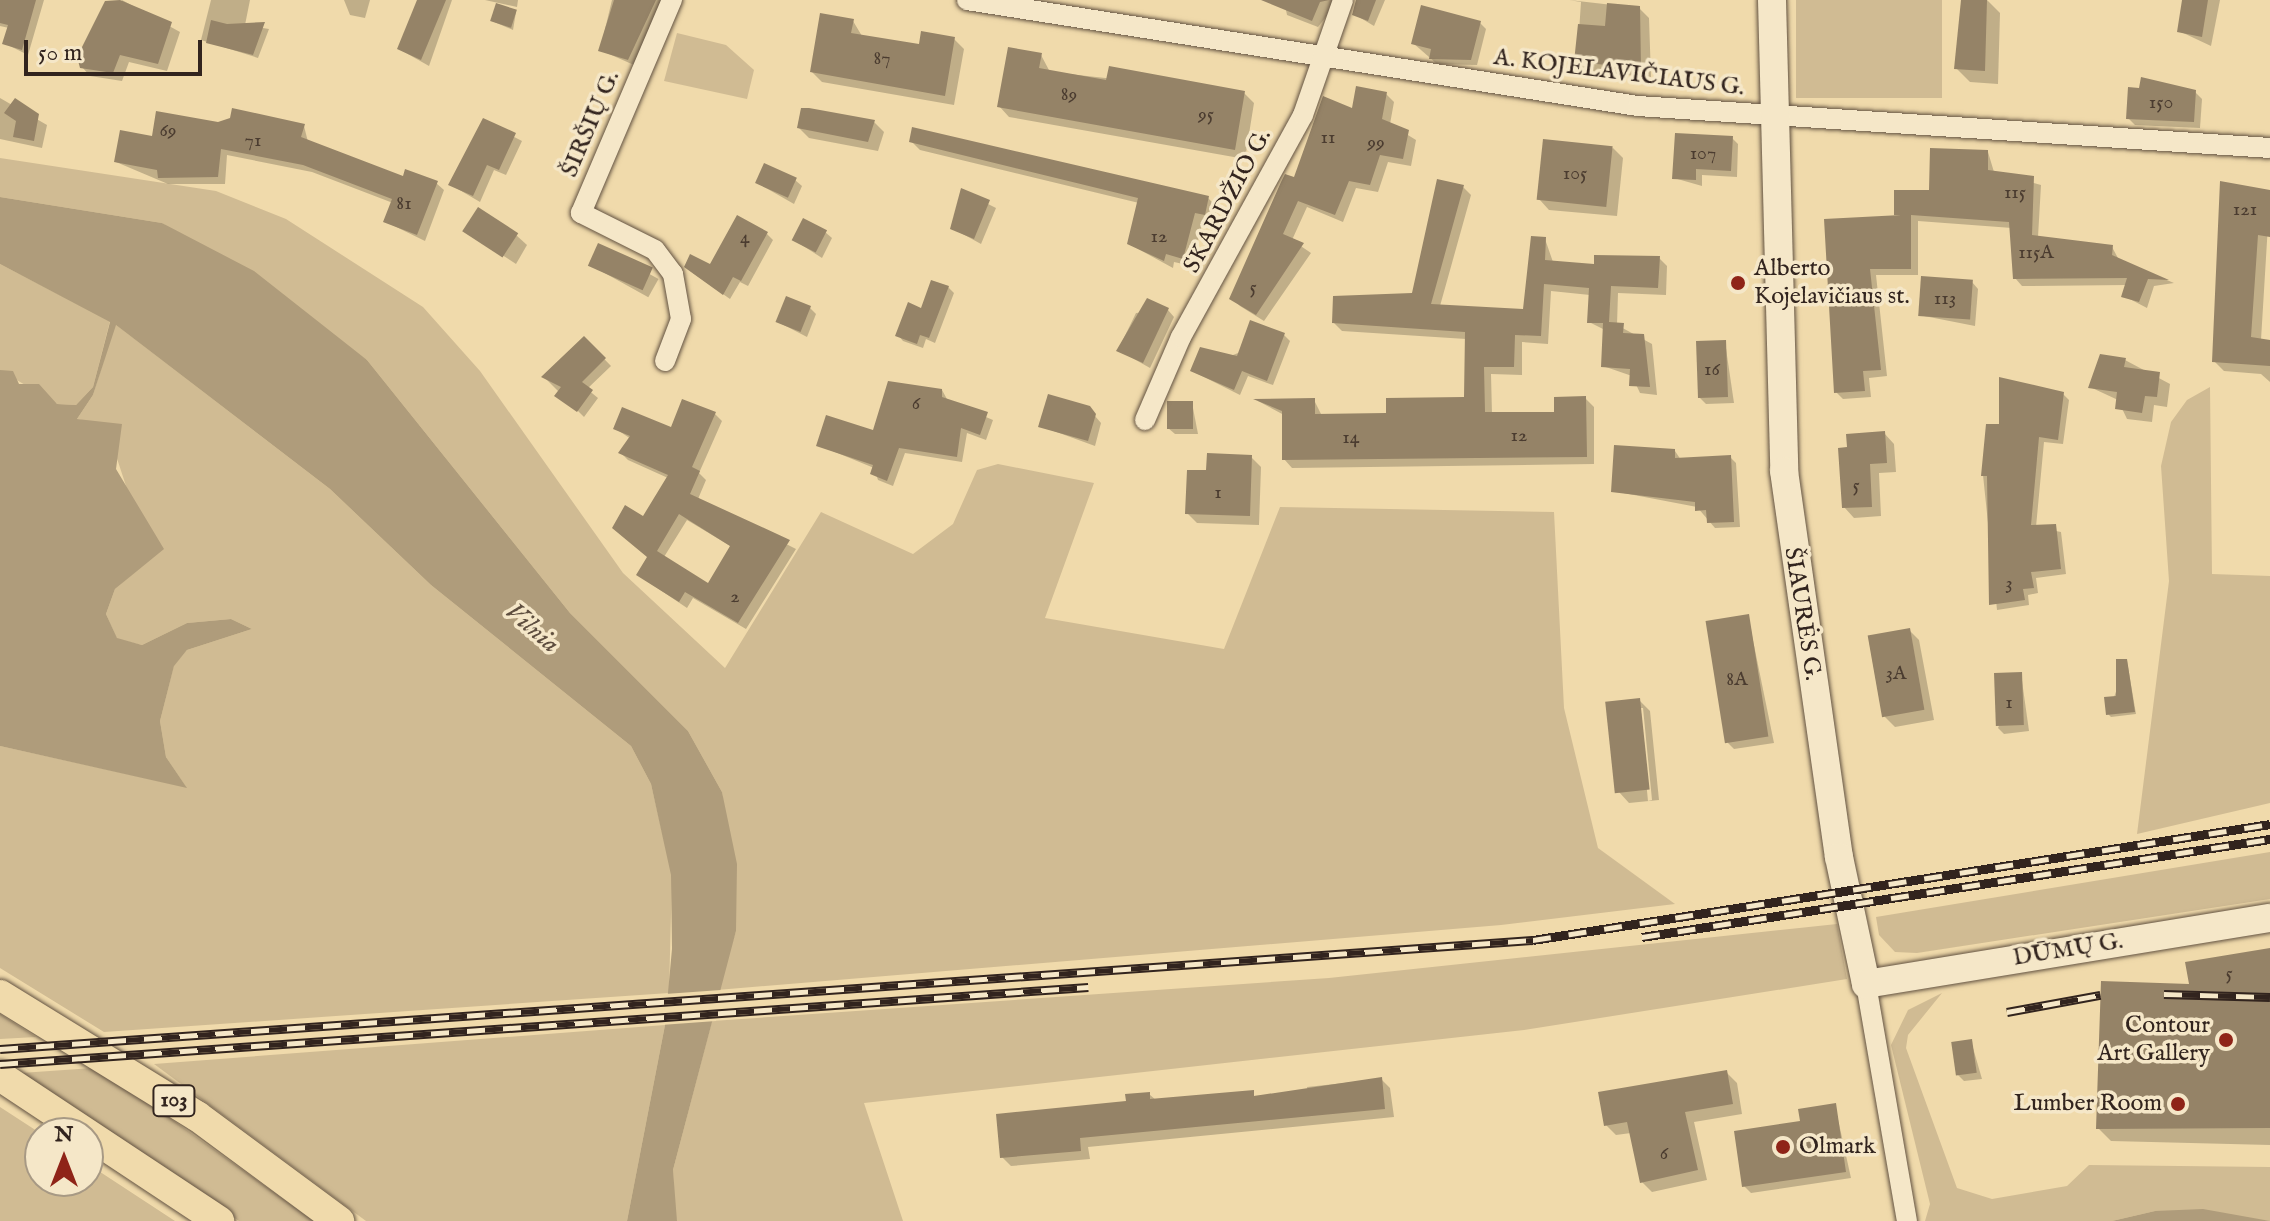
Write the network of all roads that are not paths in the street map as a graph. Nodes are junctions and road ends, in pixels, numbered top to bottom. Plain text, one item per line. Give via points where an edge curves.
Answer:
1 (672, 0) edge
2 (967, 0) edge
3 (1343, 0) edge
4 (1772, 0) edge
5 (1325, 58) junction
6 (1772, 115) junction
7 (2270, 148) edge
8 (665, 361) dead end
9 (1145, 420) dead end
10 (2270, 918) edge
11 (1866, 984) junction
12 (0, 995) edge
13 (0, 1076) edge
14 (219, 1221) edge
15 (339, 1221) edge
16 (1907, 1221) edge

1 - 8 street, ŠIRŠIŲ G. via 581,213 655,250 673,274 681,319
2 - 5 street, A. KOJELAVIČIAUS G.
3 - 5 street, SKARDŽIO G.
4 - 6 main road, ŠIAURĖS G.
5 - 6 street, A. KOJELAVIČIAUS G. via 1638,106
5 - 9 street, SKARDŽIO G.
6 - 7 street, A. KOJELAVIČIAUS G.
6 - 11 main road, ŠIAURĖS G. via 1790,530
10 - 11 main road, DŪMŲ G.
11 - 16 street, ŠIAURĖS G.
12 - 15 main road, 103 via 197,1116
13 - 14 main road

